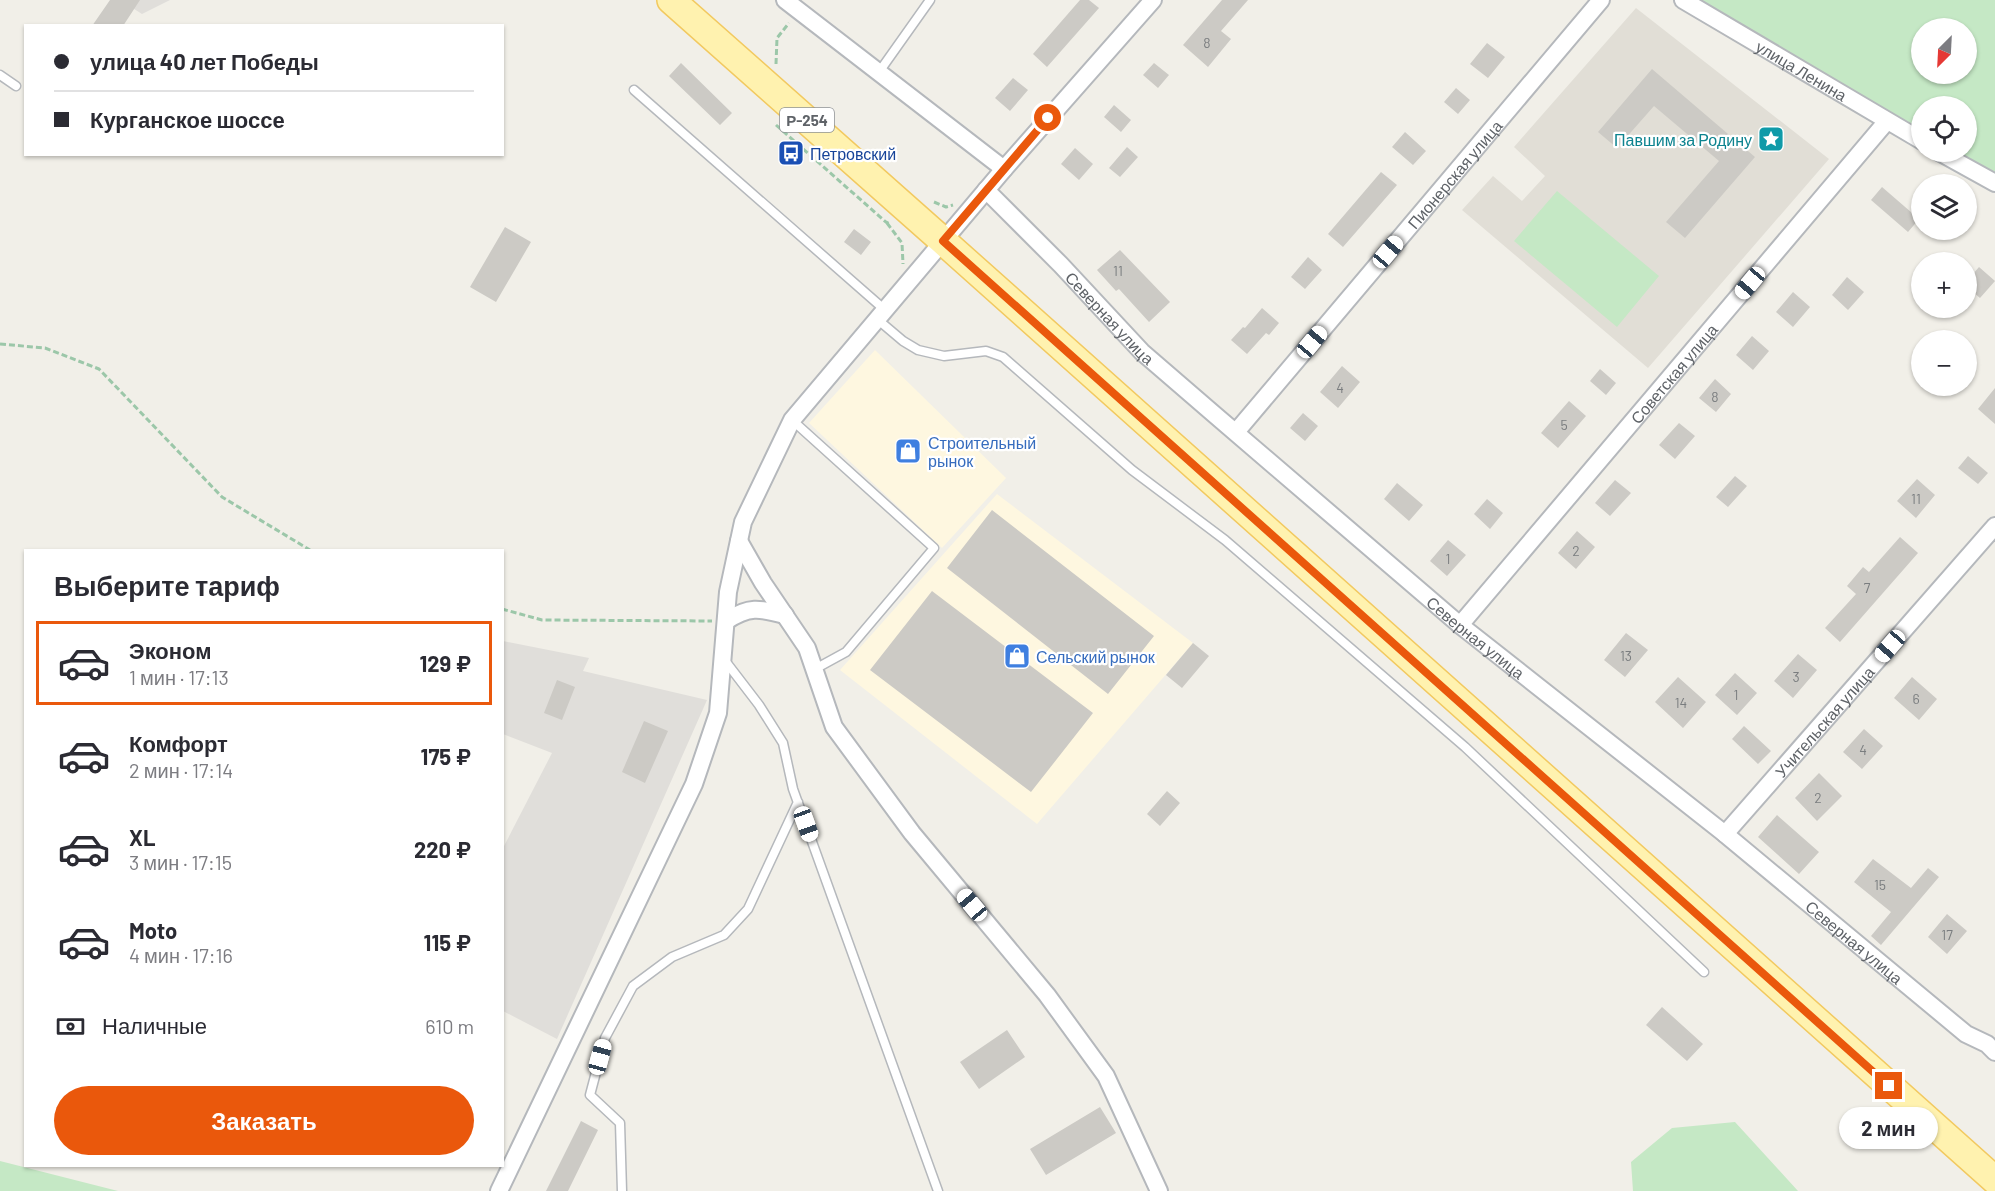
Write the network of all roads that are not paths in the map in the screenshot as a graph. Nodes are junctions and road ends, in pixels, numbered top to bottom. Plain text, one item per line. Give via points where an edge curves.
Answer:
1 (671, 0) edge
2 (930, 0) edge
3 (1153, 0) edge
4 (1601, 0) edge
5 (1683, 0) edge
6 (792, 5) edge
7 (879, 72) junction
8 (0, 75) edge
9 (16, 86) dead end
10 (634, 90) dead end
11 (1887, 121) junction
12 (1911, 135) edge
13 (1958, 162) edge
14 (1004, 169) junction
15 (1995, 183) edge
16 (986, 190) junction
17 (943, 241) junction
18 (881, 314) junction
19 (792, 420) junction
20 (1236, 432) junction
21 (1995, 526) edge
22 (739, 541) junction
23 (785, 615) junction
24 (726, 621) junction
25 (1460, 625) junction
26 (723, 658) junction
27 (815, 669) junction
28 (798, 802) junction
29 (1725, 834) junction
30 (1704, 972) dead end
31 (1992, 1043) edge
32 (1995, 1180) edge
33 (499, 1191) edge
34 (622, 1191) edge
35 (938, 1191) edge
36 (1159, 1191) edge

1 - 17 main road, Р-254
2 - 7 lane
3 - 14 street
4 - 20 street, Пионерская улица
5 - 11 street, улица Ленина
6 - 7 street
7 - 14 street
8 - 9 lane
10 - 18 lane
11 - 12 street, улица Ленина
11 - 25 street, Советская улица
13 - 15 street
14 - 16 street
16 - 17 street
16 - 20 street, Северная улица via 1142,352
17 - 18 street
17 - 32 main road, Р-254
18 - 19 street
18 - 30 lane via 903,341 918,350 944,356 986,351 1003,357 1132,470 1225,540 1465,747
19 - 22 street via 742,522
19 - 27 lane via 934,548 846,652
20 - 25 street, Северная улица
21 - 29 street, Учительская улица
22 - 23 street
22 - 24 street
23 - 24 street via 758,608 740,611
23 - 27 street via 807,648
24 - 26 street
25 - 29 street, Северная улица
26 - 28 lane via 783,743
26 - 33 street via 718,713 694,784
27 - 36 street via 834,727 912,833 1047,995 1106,1076
28 - 34 lane via 748,909 724,935 672,957 633,986 605,1038 590,1095 620,1123
28 - 35 lane
29 - 31 street, Северная улица via 1966,1034

